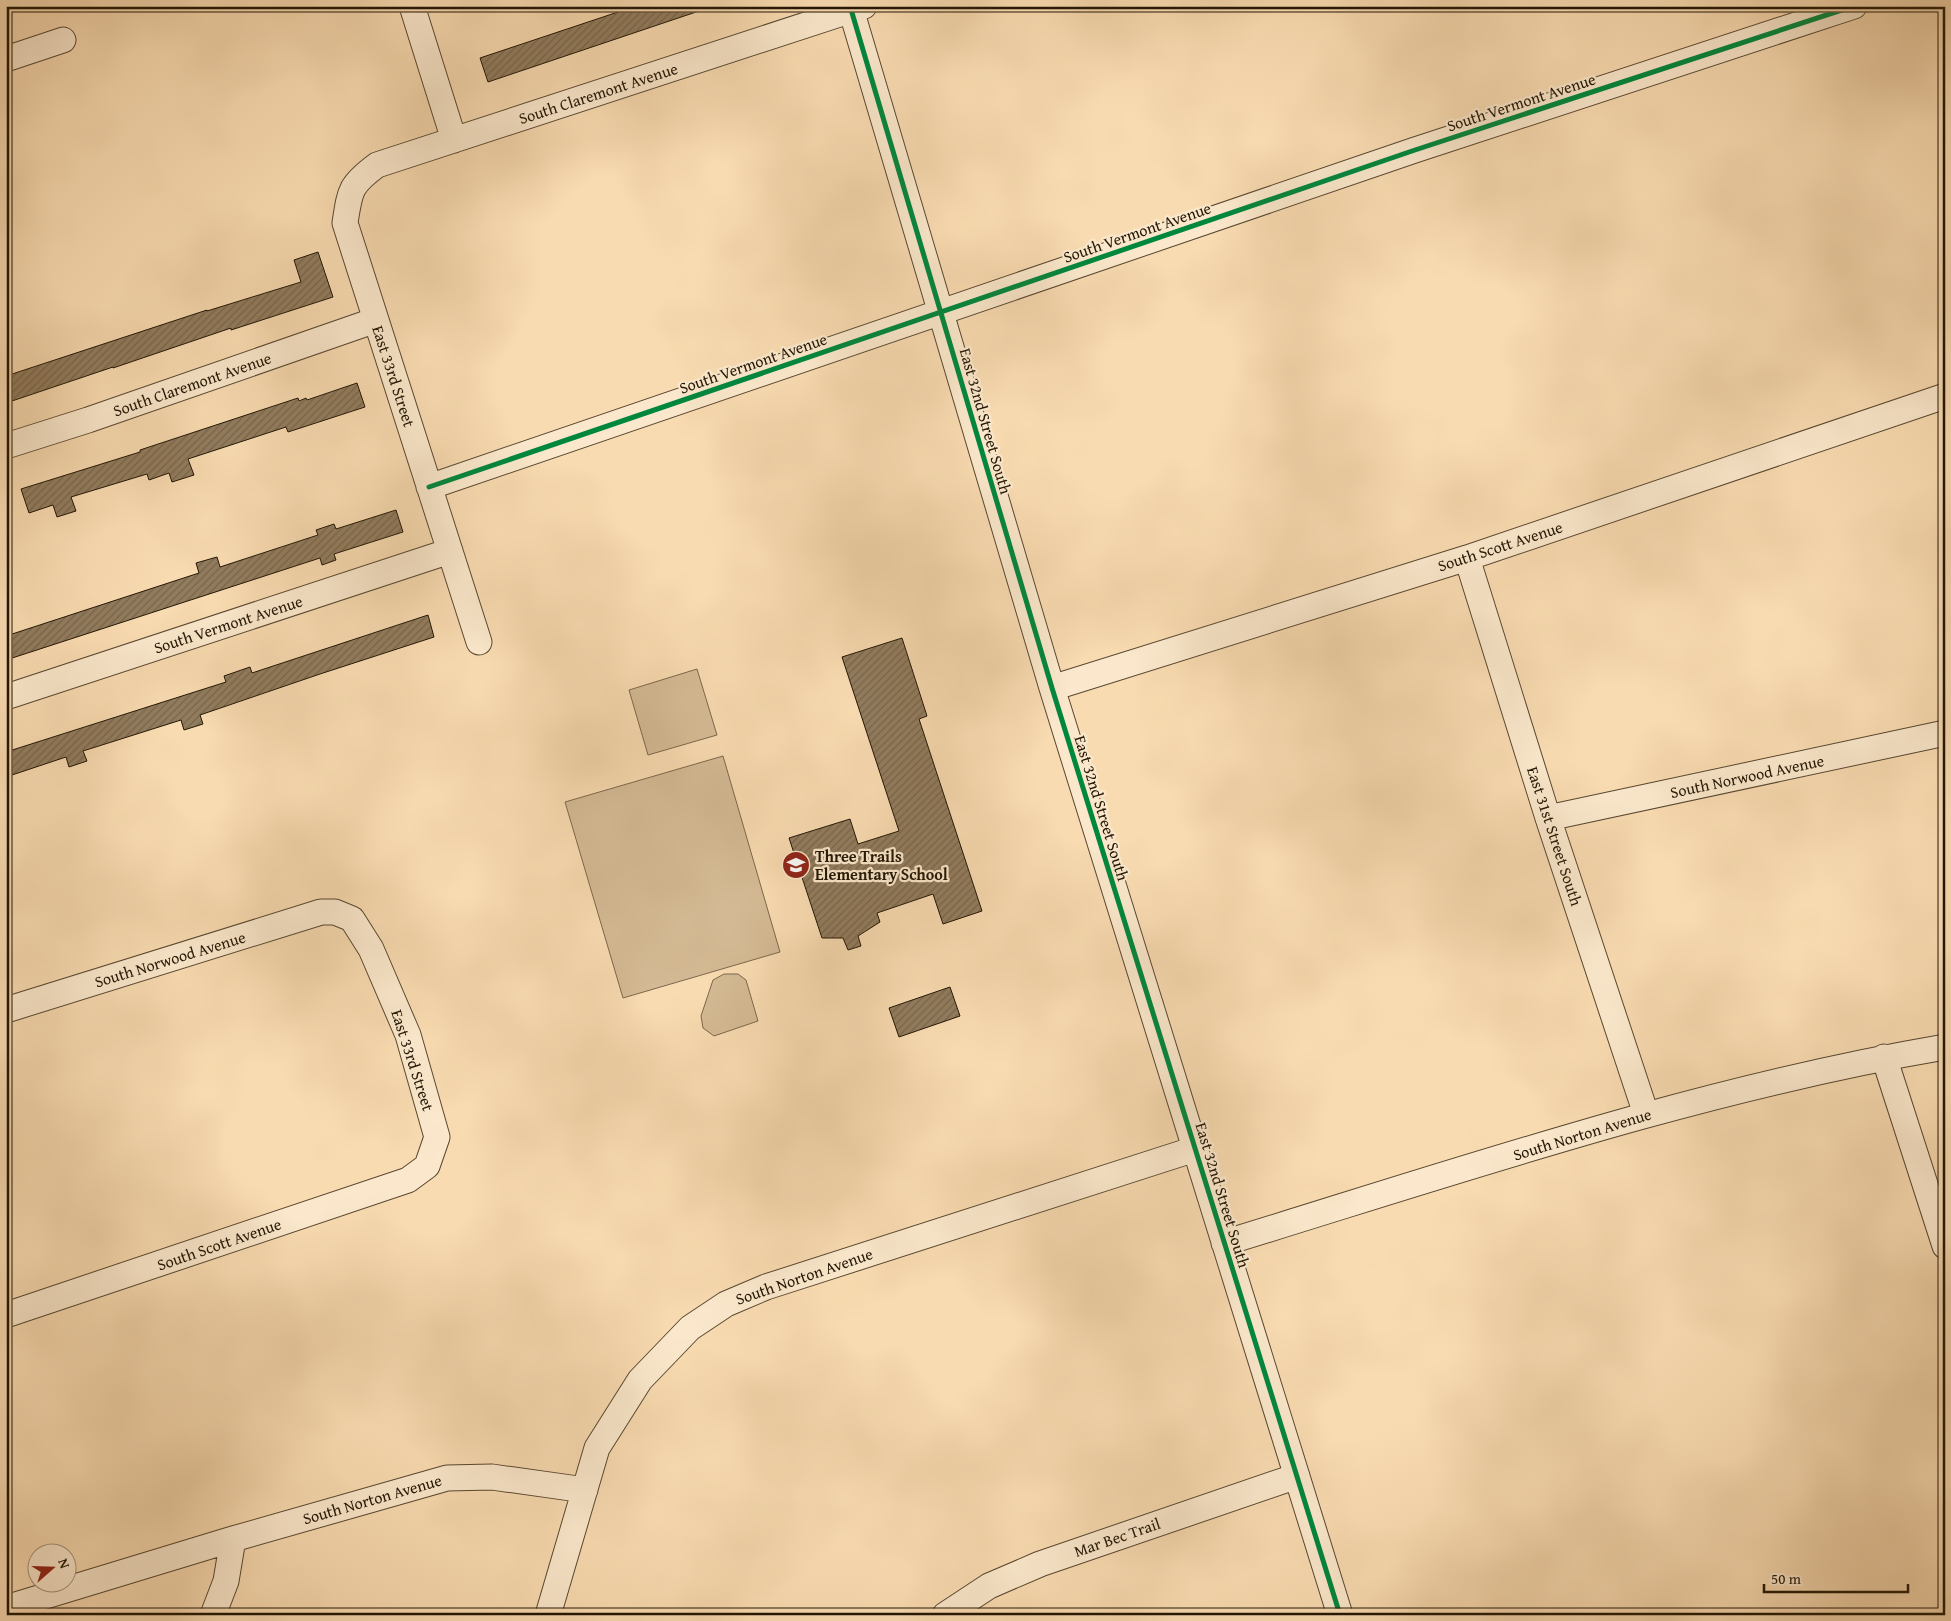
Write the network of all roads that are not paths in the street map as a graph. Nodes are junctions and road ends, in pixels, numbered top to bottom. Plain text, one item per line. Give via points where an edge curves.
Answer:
1 (412, 6) edge
2 (1854, 6) edge
3 (855, 8) edge
4 (63, 40) dead end
5 (6, 59) edge
6 (454, 140) junction
7 (349, 200) joint
8 (941, 312) junction
9 (376, 320) junction
10 (1945, 396) edge
11 (6, 446) edge
12 (429, 487) junction
13 (450, 551) junction
14 (1467, 558) junction
15 (479, 642) dead end
16 (1052, 688) junction
17 (6, 697) edge
18 (1945, 733) edge
19 (1548, 818) junction
20 (335, 912) joint
21 (6, 1010) edge
22 (1945, 1047) edge
23 (1884, 1058) junction
24 (1646, 1114) junction
25 (1195, 1149) junction
26 (428, 1166) joint
27 (1224, 1242) junction
28 (1945, 1246) edge
29 (6, 1316) edge
30 (1297, 1476) junction
31 (585, 1490) junction
32 (233, 1539) junction
33 (6, 1608) edge
34 (213, 1615) edge
35 (548, 1615) edge
36 (945, 1615) edge
37 (1340, 1615) edge

1 - 6 street
2 - 8 street, South Vermont Avenue via 1415,150
3 - 6 street, South Claremont Avenue
3 - 8 street, East 32nd Street South
4 - 5 street
6 - 7 street, South Claremont Avenue via 377,165 358,179
7 - 9 street, East 33rd Street via 345,223
8 - 12 street, South Vermont Avenue
8 - 16 street, East 32nd Street South
9 - 11 street, South Claremont Avenue
9 - 12 street, East 33rd Street
10 - 14 street, South Scott Avenue
12 - 13 street, East 33rd Street
13 - 15 street, East 33rd Street
13 - 17 street, South Vermont Avenue
14 - 16 street, South Scott Avenue
14 - 19 street, East 31st Street South
16 - 25 street, East 32nd Street South
18 - 19 street, South Norwood Avenue
19 - 24 street, East 31st Street South
20 - 21 street, South Norwood Avenue via 321,912
20 - 26 street, East 33rd Street via 352,919 370,949 408,1035 437,1138
22 - 23 street, South Norton Avenue
23 - 24 street, South Norton Avenue
23 - 28 street
24 - 27 street, South Norton Avenue
25 - 27 street, East 32nd Street South
25 - 31 street, South Norton Avenue via 766,1287 726,1304 690,1328 640,1380 598,1448
26 - 29 street, South Scott Avenue via 408,1180
27 - 30 street, East 32nd Street South
30 - 36 street, Mar Bec Trail via 1040,1564 989,1586
30 - 37 street, East 32nd Street South
31 - 32 street, South Norton Avenue via 492,1477 447,1478
31 - 35 street
32 - 33 street, South Norton Avenue
32 - 34 street via 226,1581

